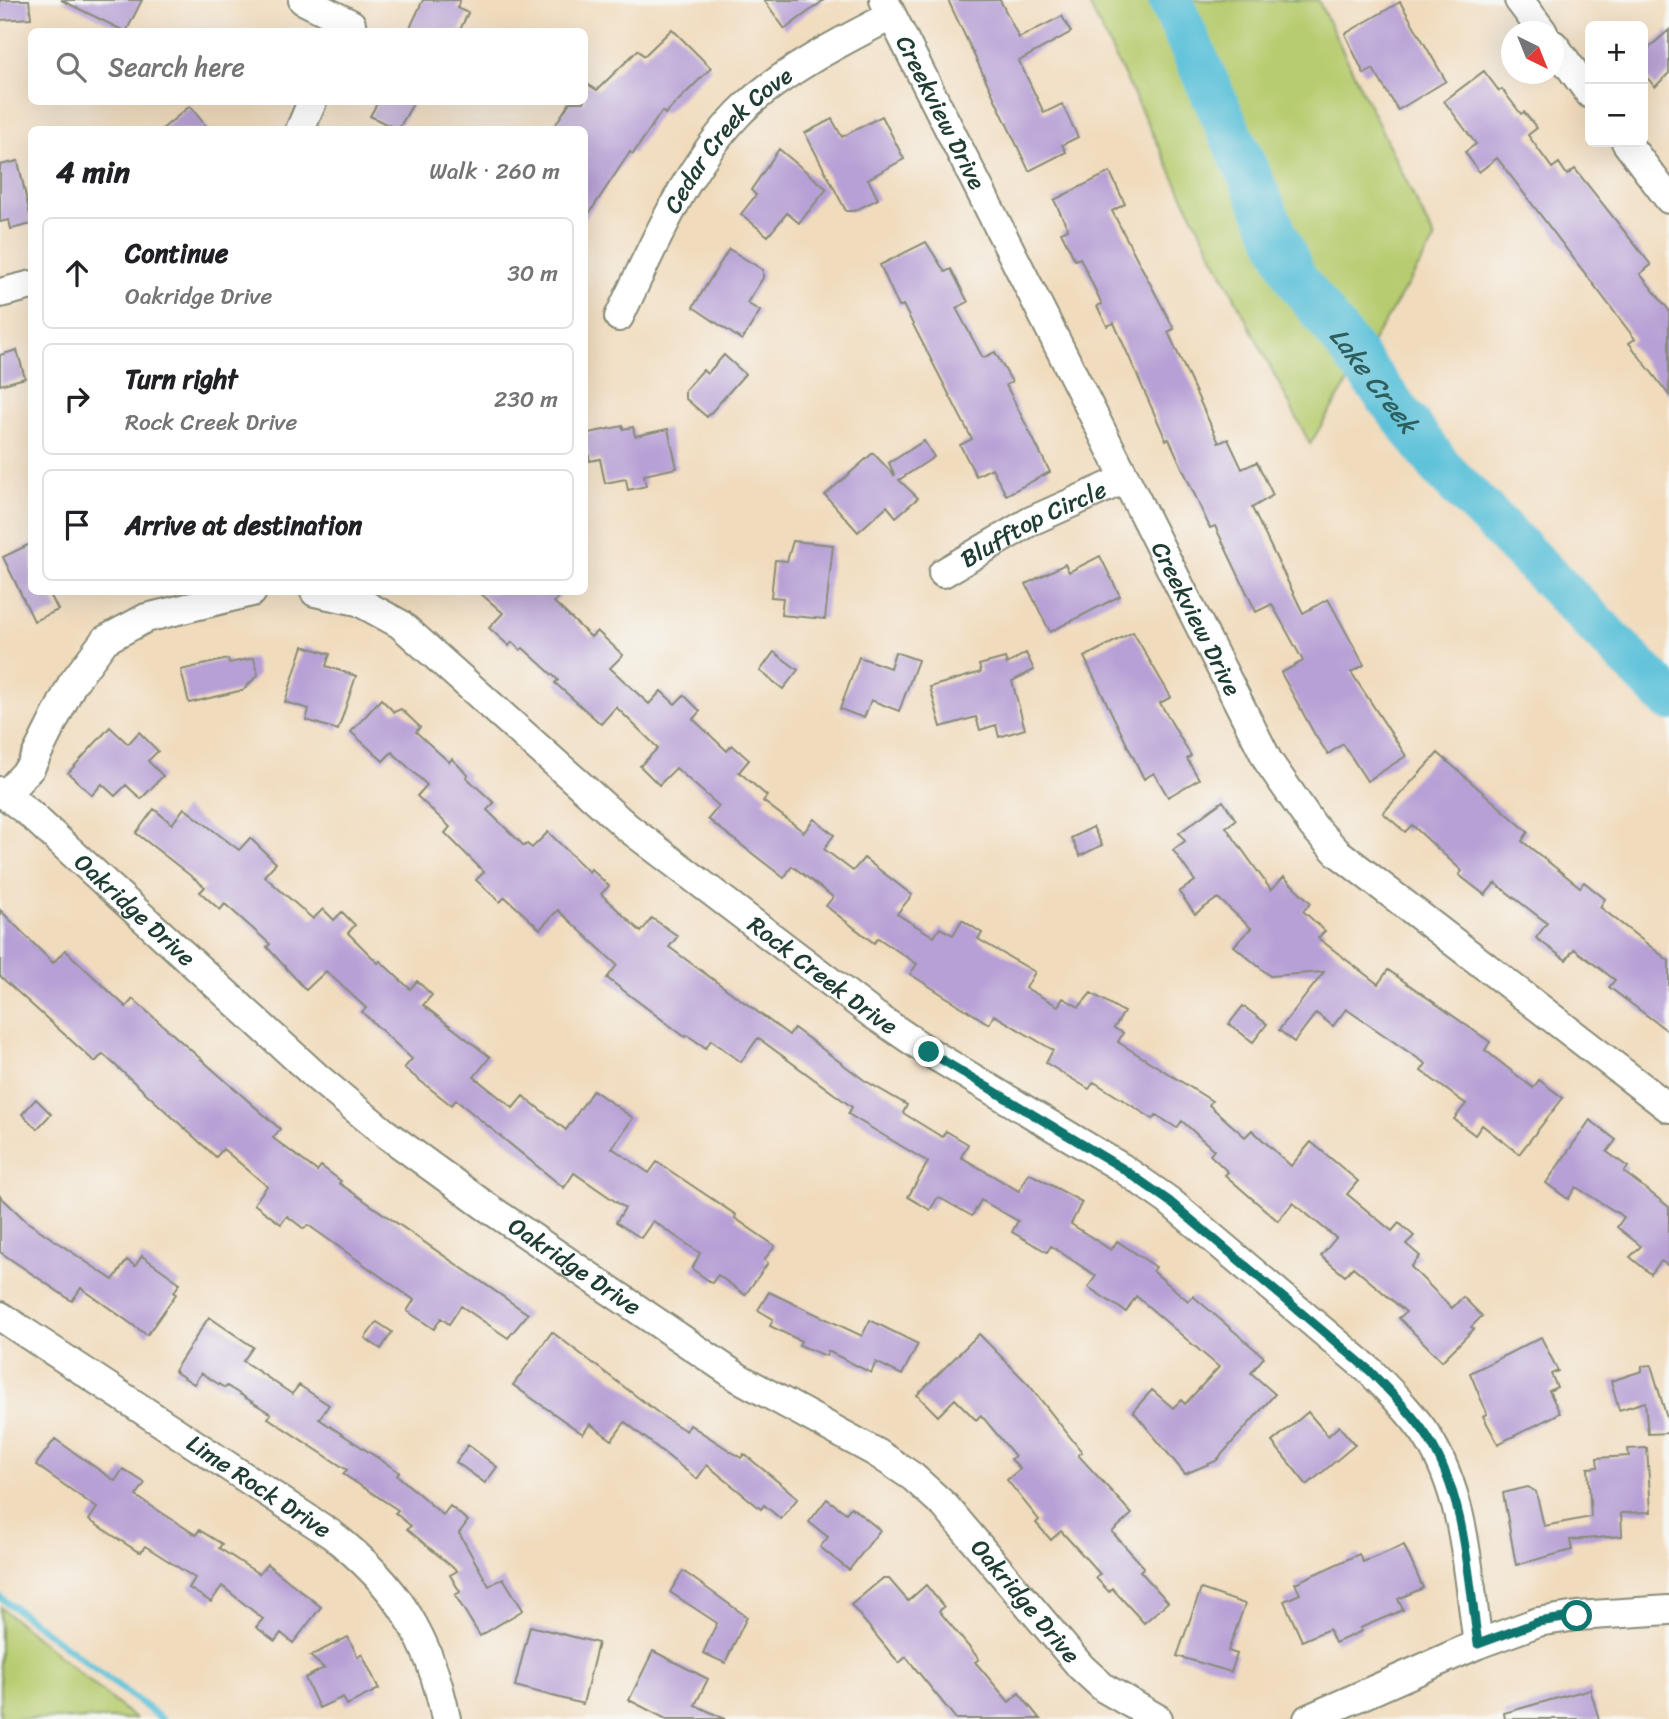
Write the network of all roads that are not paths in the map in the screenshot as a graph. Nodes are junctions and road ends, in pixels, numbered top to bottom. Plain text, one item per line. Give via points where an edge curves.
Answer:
1 (303, 0) edge
2 (1519, 0) edge
3 (887, 8) edge
4 (354, 18) edge
5 (1535, 21) edge
6 (1564, 60) edge
7 (1585, 88) edge
8 (311, 105) edge
9 (302, 126) edge
10 (1630, 147) edge
11 (1669, 199) edge
12 (28, 286) edge
13 (0, 293) edge
14 (618, 317) dead end
15 (1125, 479) junction
16 (943, 573) dead end
17 (236, 595) edge
18 (329, 595) edge
19 (3, 793) edge
20 (1669, 1108) edge
21 (0, 1316) edge
22 (1669, 1609) edge
23 (1478, 1644) junction
24 (446, 1719) edge
25 (1158, 1719) edge
26 (1308, 1719) edge

1 - 4 street
2 - 5 street
3 - 14 street, Cedar Creek Cove via 738,114 693,174
3 - 15 street, Creekview Drive
6 - 7 street
8 - 9 street
10 - 11 street
12 - 13 street
15 - 16 street, Blufftop Circle via 1031,521
15 - 20 street, Creekview Drive via 1268,761 1312,826 1366,876
17 - 19 street via 146,618 105,640 72,684 30,768
18 - 23 street, Rock Creek Drive via 358,601 401,624 628,827 874,1015 1169,1201 1370,1371 1427,1437 1454,1497
19 - 25 street, Oakridge Drive via 385,1133 739,1378 913,1477 945,1506 1081,1667 1104,1688
21 - 24 street, Lime Rock Drive via 365,1560 393,1591 425,1645
22 - 23 street via 1538,1622
23 - 26 street

